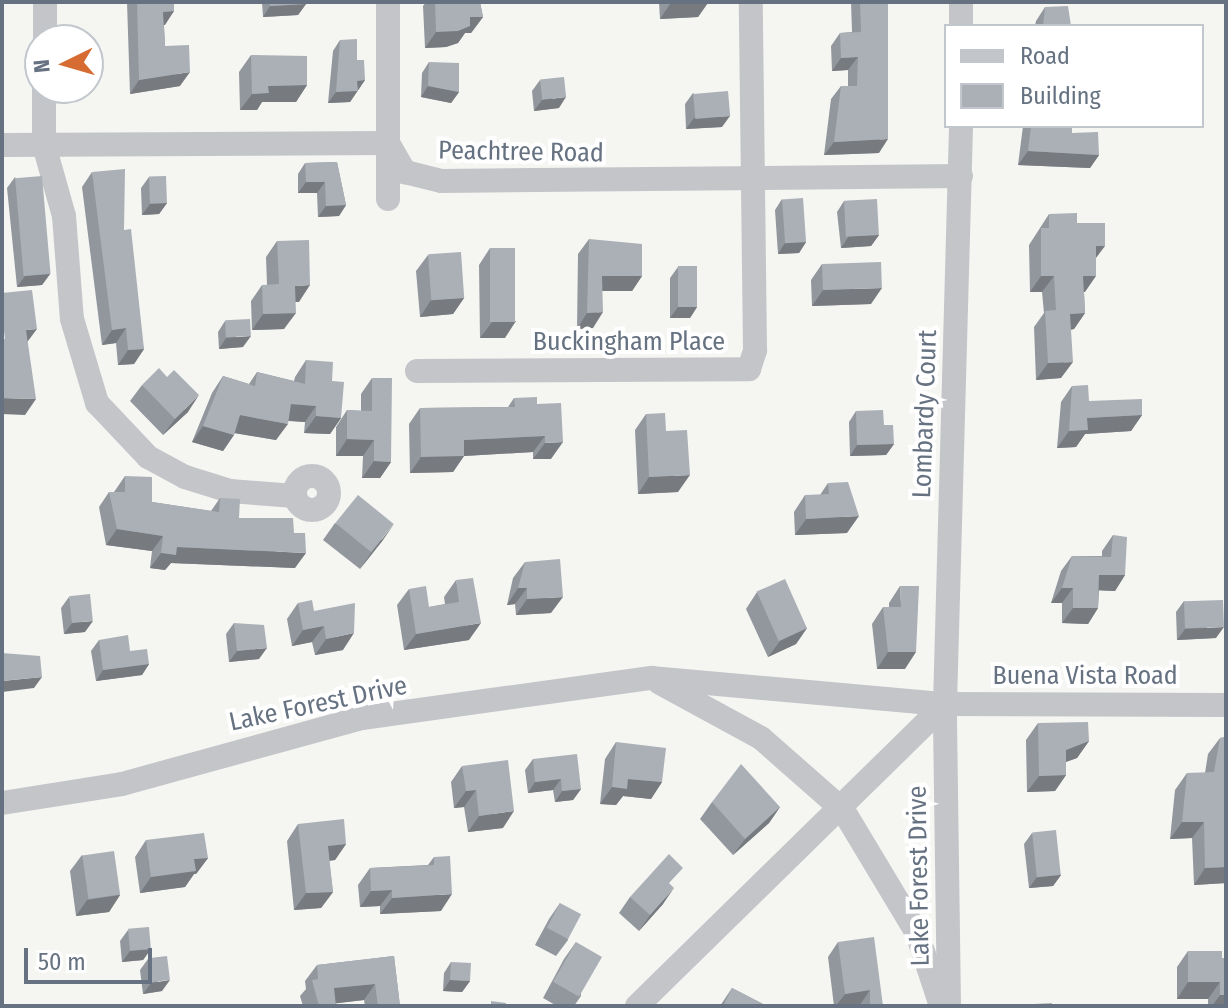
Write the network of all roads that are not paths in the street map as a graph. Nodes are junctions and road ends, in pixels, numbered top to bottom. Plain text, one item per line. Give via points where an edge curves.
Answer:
1 (45, 2) edge
2 (388, 2) edge
3 (751, 2) edge
4 (961, 2) edge
5 (45, 24) edge
6 (961, 24) edge
7 (44, 104) edge
8 (961, 128) edge
9 (388, 143) junction
10 (2, 145) edge
11 (44, 145) junction
12 (961, 176) junction
13 (749, 181) junction
14 (388, 199) dead end
15 (417, 371) dead end
16 (295, 496) dead end
17 (651, 678) junction
18 (945, 704) junction
19 (1226, 705) edge
20 (2, 803) edge
21 (843, 810) junction
22 (637, 1006) edge
23 (941, 1006) edge
24 (949, 1006) edge

1 - 5 street
2 - 9 street
3 - 13 street
4 - 6 street
7 - 11 street
8 - 12 street, Lombardy Court
9 - 11 street
9 - 13 street, Peachtree Road via 405,172 441,181
9 - 14 street
10 - 11 street
11 - 16 street via 64,216 78,344 97,403 148,457 185,477 230,491
12 - 13 street, Peachtree Road
12 - 18 street, Lombardy Court
13 - 15 street, Buckingham Place via 755,350 749,369
17 - 18 street, Lake Forest Drive
17 - 20 street, Lake Forest Drive via 362,718 122,784
17 - 21 street, Lake Forest Drive via 761,738
18 - 19 street, Buena Vista Road
18 - 21 street
18 - 24 street, Lake Forest Drive
21 - 22 street
21 - 23 street, Lake Forest Drive via 917,933

